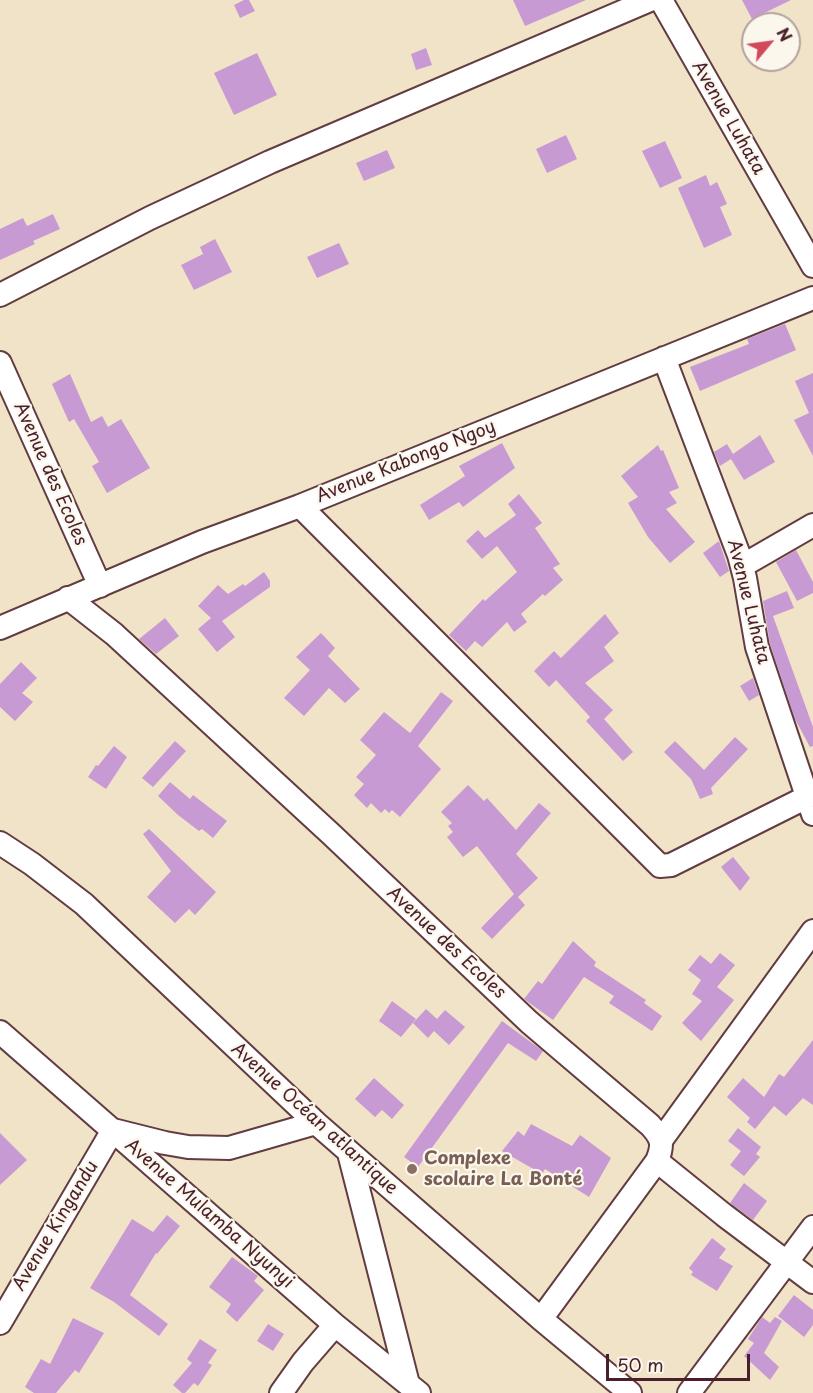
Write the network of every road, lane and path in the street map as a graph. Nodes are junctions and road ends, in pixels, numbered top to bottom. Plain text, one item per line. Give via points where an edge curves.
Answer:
1 (650, 0) edge
2 (661, 0) edge
3 (813, 266) edge
4 (0, 295) edge
5 (813, 298) edge
6 (664, 358) junction
7 (0, 363) edge
8 (300, 506) junction
9 (813, 525) edge
10 (742, 566) junction
11 (100, 586) junction
12 (68, 598) junction
13 (0, 628) edge
14 (810, 806) edge
15 (0, 843) edge
16 (813, 931) edge
17 (0, 1032) edge
18 (316, 1124) junction
19 (113, 1130) junction
20 (660, 1150) junction
21 (349, 1153) junction
22 (813, 1227) edge
23 (786, 1262) junction
24 (813, 1282) edge
25 (541, 1319) junction
26 (0, 1323) edge
27 (335, 1325) junction
28 (413, 1388) edge
29 (281, 1393) edge
30 (630, 1393) edge
31 (689, 1393) edge

1 - 4 street via 270,162
2 - 3 street, Avenue Luhata
5 - 6 street, Avenue Kabongo Ngoy
6 - 8 street, Avenue Kabongo Ngoy
6 - 10 street, Avenue Luhata
7 - 11 street, Avenue des Ecoles
8 - 11 street, Avenue Kabongo Ngoy
8 - 14 street via 660,866 671,865
9 - 10 street
10 - 14 street, Avenue Luhata via 757,647
11 - 12 street, Avenue Kabongo Ngoy
12 - 13 street, Avenue Kabongo Ngoy
12 - 20 street, Avenue des Ecoles via 114,634 529,1022 638,1113
15 - 18 street, Avenue Océan atlantique via 84,904
16 - 20 street
17 - 19 street, Avenue Mulamba Nyunyi
18 - 19 street via 229,1148 188,1147
18 - 21 street, Avenue Océan atlantique
19 - 26 street, Avenue Kingandu
19 - 27 street, Avenue Mulamba Nyunyi
20 - 23 street, Avenue des Ecoles
20 - 25 street
21 - 25 street, Avenue Océan atlantique
21 - 28 street
22 - 23 street
23 - 24 street, Avenue des Ecoles
23 - 31 street
25 - 30 street, Avenue Océan atlantique
27 - 28 street, Avenue Mulamba Nyunyi
27 - 29 street

